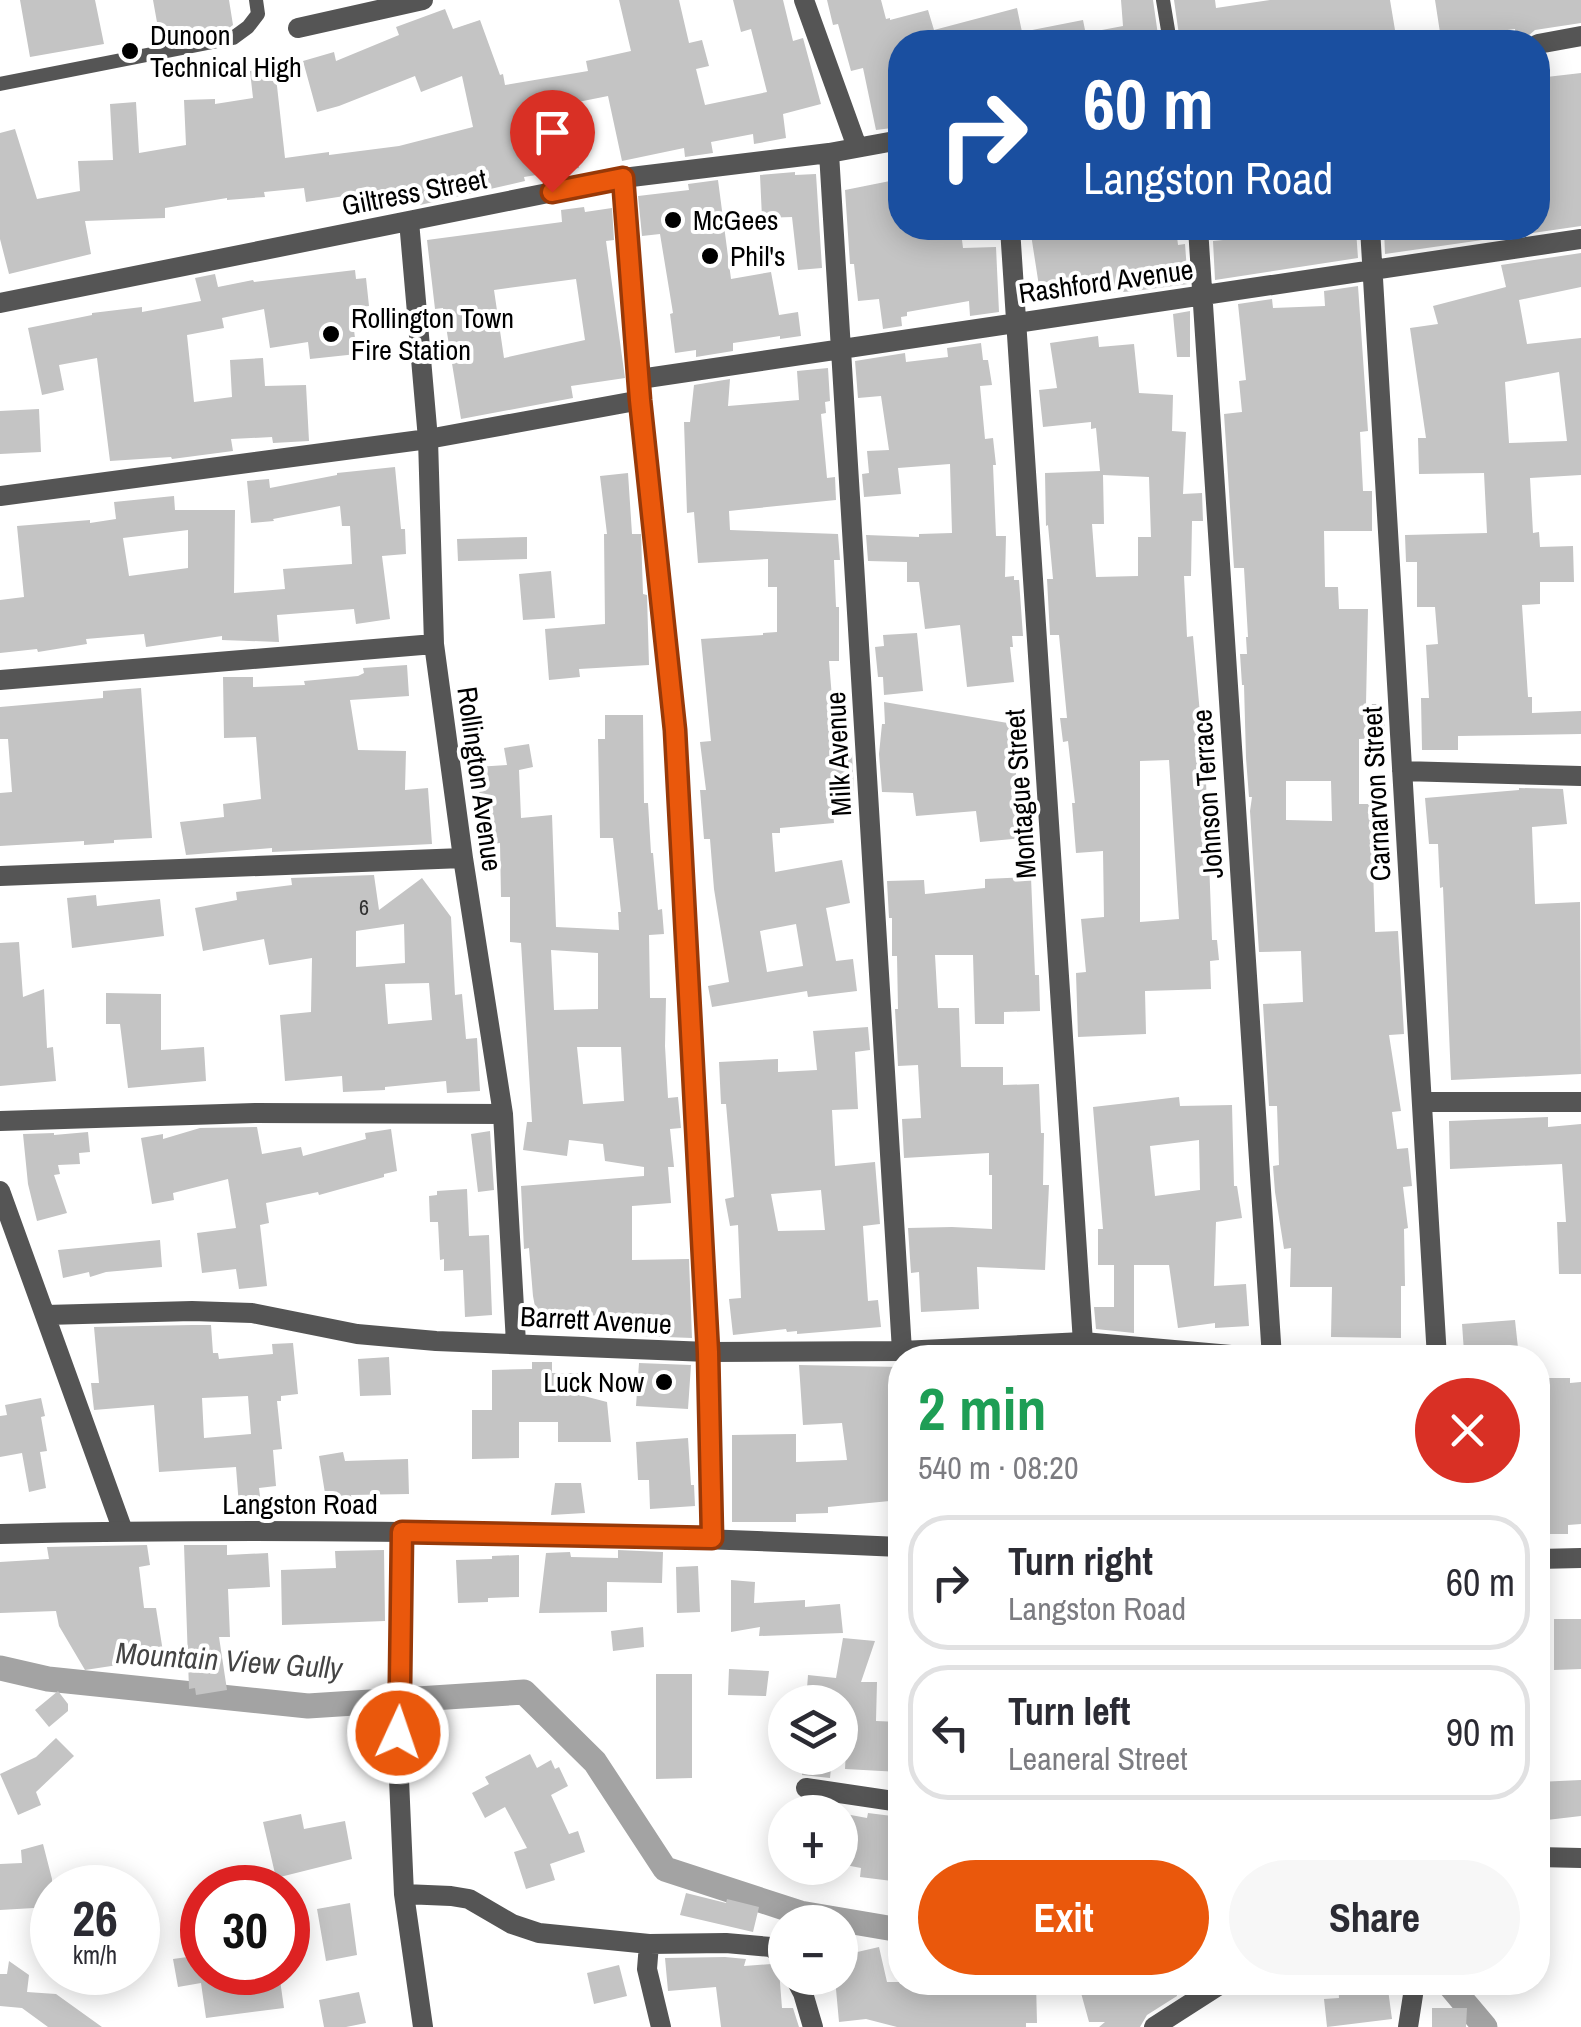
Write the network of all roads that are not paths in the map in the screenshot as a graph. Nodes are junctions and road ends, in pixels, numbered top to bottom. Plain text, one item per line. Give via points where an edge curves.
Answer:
1 (256, 0) edge
2 (424, 0) edge
3 (804, 0) edge
4 (1163, 0) edge
5 (298, 28) dead end
6 (1168, 30) edge
7 (1581, 36) edge
8 (1550, 42) edge
9 (0, 84) edge
10 (888, 142) edge
11 (857, 147) junction
12 (829, 153) junction
13 (623, 178) junction
14 (409, 221) junction
15 (1581, 239) edge
16 (1011, 240) edge
17 (1199, 240) edge
18 (1371, 240) edge
19 (1372, 270) junction
20 (1202, 295) junction
21 (0, 303) edge
22 (1016, 323) junction
23 (841, 349) junction
24 (640, 390) junction
25 (428, 439) junction
26 (0, 496) edge
27 (434, 644) junction
28 (0, 680) edge
29 (1402, 771) junction
30 (1581, 776) edge
31 (463, 858) junction
32 (0, 876) edge
33 (1422, 1102) junction
34 (1581, 1102) edge
35 (504, 1114) junction
36 (0, 1121) edge
37 (0, 1190) edge
38 (46, 1315) junction
39 (516, 1343) junction
40 (902, 1345) edge
41 (1084, 1345) edge
42 (1267, 1345) edge
43 (1436, 1345) edge
44 (888, 1351) edge
45 (708, 1352) junction
46 (123, 1531) junction
47 (402, 1532) junction
48 (0, 1534) edge
49 (712, 1538) junction
50 (888, 1546) edge
51 (1581, 1558) edge
52 (1550, 1559) edge
53 (806, 1788) dead end
54 (888, 1800) edge
55 (1550, 1858) edge
56 (1581, 1858) edge
57 (404, 1894) junction
58 (648, 1944) junction
59 (768, 1947) edge
60 (803, 1995) edge
61 (1204, 1995) edge
62 (422, 2027) edge
63 (661, 2027) edge
64 (813, 2027) edge
65 (1154, 2027) edge

1 - 9 lane via 258,14 233,38
2 - 5 street
3 - 11 street
4 - 6 lane
7 - 8 street
10 - 11 street, Giltress Street
11 - 12 street, Giltress Street
12 - 13 street, Giltress Street
12 - 23 street, Milk Avenue
13 - 14 street, Giltress Street
13 - 24 street
14 - 21 street, Giltress Street
14 - 25 street, Rollington Avenue
15 - 19 street, Rashford Avenue
16 - 22 street, Montague Street
17 - 20 street, Johnson Terrace
18 - 19 street, Carnarvon Street
19 - 20 street, Rashford Avenue
19 - 29 street, Carnarvon Street
20 - 22 street, Rashford Avenue
20 - 42 street, Johnson Terrace
22 - 23 street, Rashford Avenue
22 - 41 street, Montague Street
23 - 24 street, Rashford Avenue
23 - 40 street, Milk Avenue
24 - 25 street, Rashford Avenue
24 - 45 street via 675,730
25 - 26 street, Rashford Avenue
25 - 27 street, Rollington Avenue
27 - 28 street
27 - 31 street, Rollington Avenue
29 - 30 street
29 - 33 street, Carnarvon Street
31 - 32 street
31 - 35 street, Rollington Avenue
33 - 34 street
33 - 43 street, Carnarvon Street
35 - 36 street
35 - 39 street, Rollington Avenue
37 - 38 street
38 - 39 street, Barrett Avenue via 252,1313 357,1334
38 - 46 street
39 - 45 street, Barrett Avenue
44 - 45 street, Barrett Avenue
45 - 49 street
46 - 47 street, Langston Road
46 - 48 street, Langston Road
47 - 49 street, Langston Road
47 - 57 street via 398,1733
49 - 50 street, Langston Road
51 - 52 street
53 - 54 street
55 - 56 street
57 - 58 street via 468,1899 539,1932
57 - 62 street
58 - 59 street
58 - 63 street
60 - 64 street
61 - 65 street

